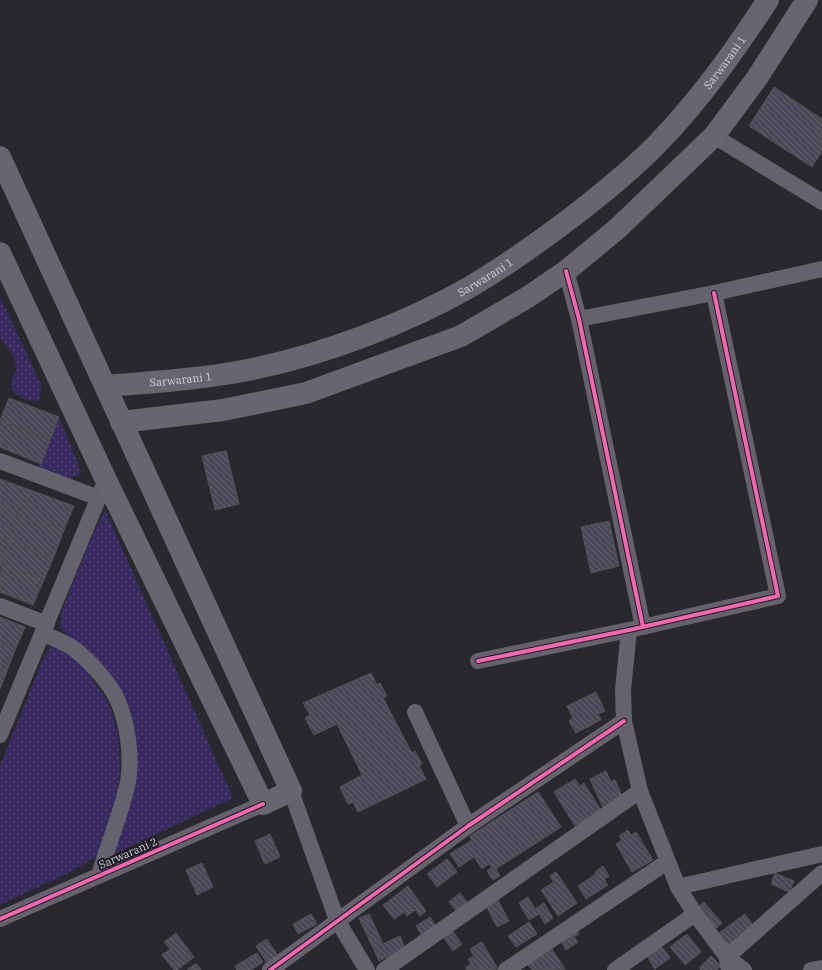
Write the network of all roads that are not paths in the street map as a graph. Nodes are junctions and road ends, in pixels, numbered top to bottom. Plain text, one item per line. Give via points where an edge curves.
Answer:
1 (768, 0) edge
2 (807, 0) edge
3 (714, 136) junction
4 (0, 157) edge
5 (631, 169) junction
6 (656, 192) junction
7 (822, 202) edge
8 (0, 254) edge
9 (822, 269) edge
10 (566, 271) junction
11 (714, 293) junction
12 (578, 319) junction
13 (106, 386) junction
14 (121, 422) junction
15 (0, 461) edge
16 (103, 489) junction
17 (0, 606) edge
18 (45, 629) junction
19 (636, 629) junction
20 (478, 661) dead end
21 (415, 712) dead end
22 (624, 721) junction
23 (0, 735) edge
24 (291, 791) junction
25 (640, 791) junction
26 (263, 804) junction
27 (468, 826) junction
28 (822, 854) edge
29 (667, 862) junction
30 (822, 873) edge
31 (98, 875) junction
32 (678, 887) junction
33 (695, 914) junction
34 (0, 919) edge
35 (337, 920) junction
36 (728, 963) edge
37 (822, 968) edge
38 (270, 970) edge
39 (367, 970) edge
40 (384, 970) edge
41 (506, 970) edge
42 (615, 970) edge
43 (744, 970) edge
44 (811, 970) edge

1 - 5 main road, Sarwarani 1 via 690,108
2 - 3 main road via 757,78
3 - 6 main road
3 - 7 street
4 - 13 main road
5 - 6 main road
5 - 13 main road, Sarwarani 1 via 560,226 492,273 448,298 397,321 326,349 254,369 178,381
6 - 10 main road via 617,229
8 - 16 main road
9 - 11 street
10 - 12 street
10 - 14 main road via 528,297 461,336 306,393 224,410
11 - 12 street
11 - 19 street via 778,596
12 - 19 street
13 - 14 main road
14 - 24 main road
15 - 16 street
16 - 18 street
16 - 26 main road
17 - 18 street
18 - 23 street
18 - 31 street via 86,659 103,679 118,700 128,739 128,781
19 - 20 street
19 - 22 street via 623,690
21 - 27 street
22 - 25 street
22 - 27 street
24 - 26 main road, Sarwarani 2
24 - 35 street
25 - 29 street
25 - 40 street
26 - 31 street, Sarwarani 2
27 - 35 street
28 - 32 street
29 - 32 street
29 - 41 street
30 - 36 street
31 - 34 street, Sarwarani 2
32 - 33 street
33 - 36 street
33 - 42 street
35 - 38 street
35 - 39 street
36 - 43 street
37 - 44 street

